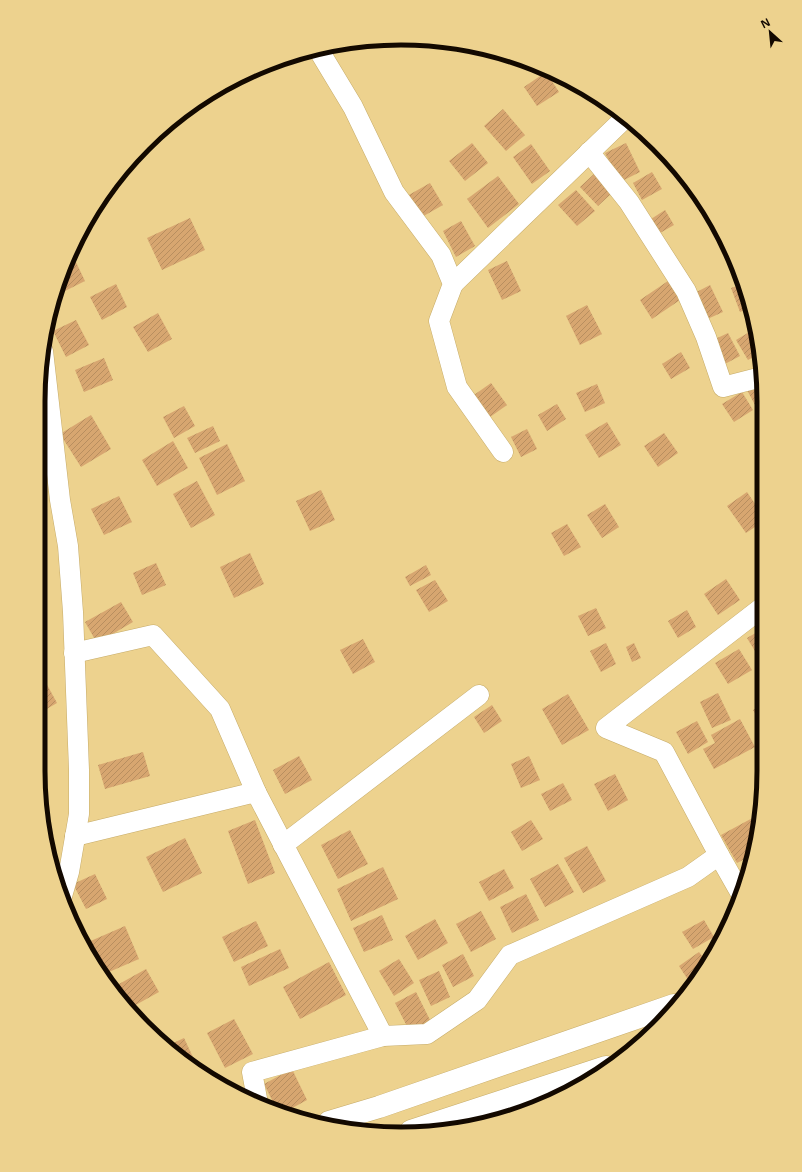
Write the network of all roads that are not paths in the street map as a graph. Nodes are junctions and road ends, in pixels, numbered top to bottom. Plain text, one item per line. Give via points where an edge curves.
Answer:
1 (321, 54) edge
2 (621, 122) edge
3 (589, 152) junction
4 (453, 284) junction
5 (46, 378) edge
6 (756, 379) edge
7 (503, 452) dead end
8 (757, 611) edge
9 (74, 652) junction
10 (479, 695) dead end
11 (256, 792) junction
12 (75, 836) junction
13 (283, 845) junction
14 (719, 855) junction
15 (65, 887) edge
16 (737, 887) edge
17 (668, 1007) edge
18 (383, 1036) junction
19 (591, 1072) edge
20 (256, 1096) edge
21 (334, 1120) edge
22 (427, 1126) edge

1 - 4 street via 353,107 394,192 441,254
2 - 3 street
3 - 4 street
3 - 6 street via 630,202 686,291 706,337 723,387
4 - 7 street via 439,321 458,386
5 - 9 street via 68,546
8 - 14 street via 606,728 664,752
9 - 11 street via 153,635 220,710
9 - 12 street via 79,814
10 - 13 street
11 - 12 street
11 - 13 street
12 - 15 street
13 - 18 street
14 - 16 street
14 - 18 street via 688,877 510,955 477,1000 427,1034
17 - 21 main road
18 - 20 street via 252,1072
19 - 22 main road

